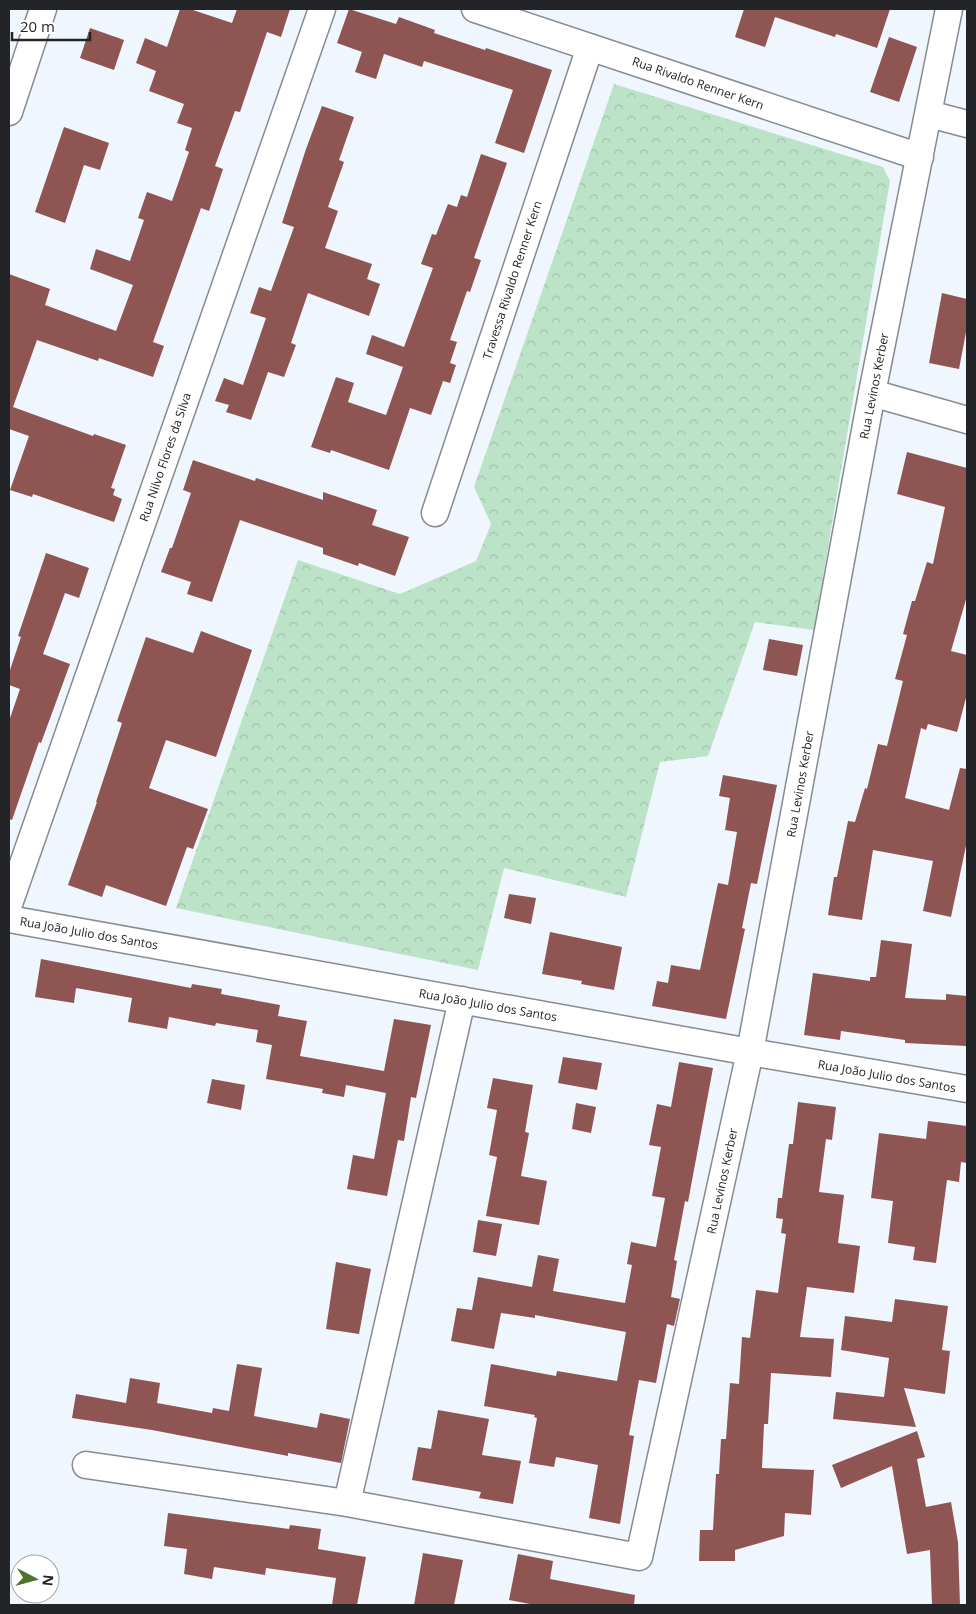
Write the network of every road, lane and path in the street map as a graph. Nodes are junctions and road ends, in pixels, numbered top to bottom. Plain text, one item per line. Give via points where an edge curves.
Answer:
1 (43, 9) edge
2 (322, 9) edge
3 (475, 9) edge
4 (949, 9) edge
5 (590, 47) junction
6 (9, 112) edge
7 (929, 114) junction
8 (967, 124) edge
9 (920, 157) junction
10 (872, 394) junction
11 (967, 420) edge
12 (435, 513) dead end
13 (9, 904) edge
14 (9, 919) edge
15 (462, 1000) junction
16 (750, 1052) junction
17 (967, 1089) edge
18 (86, 1465) dead end
19 (347, 1503) junction

1 - 6 street
2 - 13 street, Rua Nilvo Flores da Silva
3 - 5 street, Rua Rivaldo Renner Kern
4 - 7 street, Rua Levinos Kerber
5 - 9 street, Rua Rivaldo Renner Kern
5 - 12 street, Travessa Rivaldo Renner Kern
7 - 8 street
7 - 9 street, Rua Levinos Kerber
9 - 10 street, Rua Levinos Kerber
10 - 11 street
10 - 16 street, Rua Levinos Kerber
14 - 15 street, Rua João Julio dos Santos
15 - 16 street, Rua João Julio dos Santos
15 - 19 street
16 - 17 street, Rua João Julio dos Santos
16 - 19 street, Rua Levinos Kerber via 639,1557
18 - 19 street

